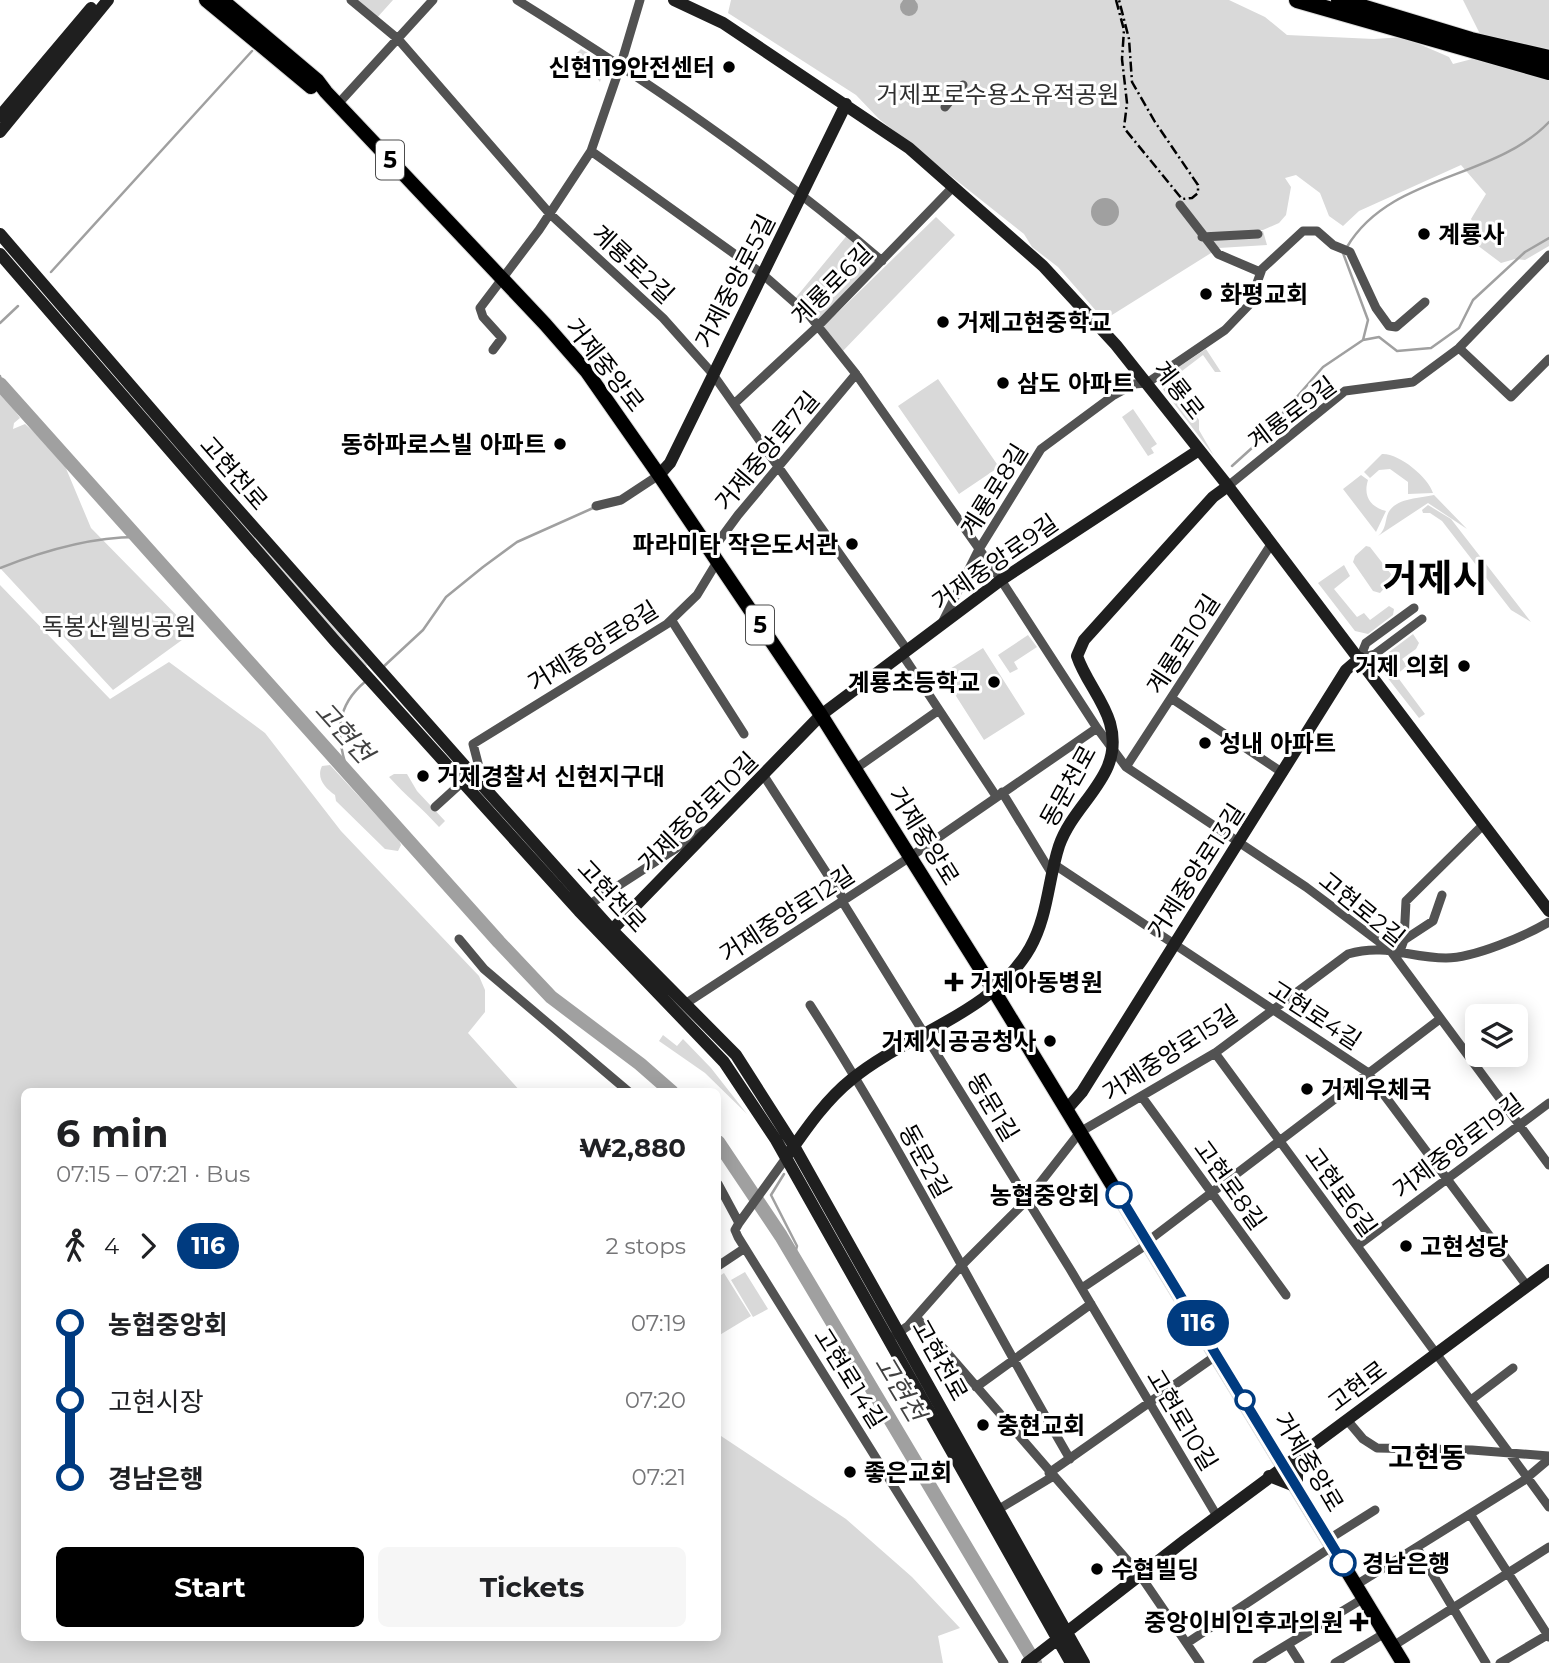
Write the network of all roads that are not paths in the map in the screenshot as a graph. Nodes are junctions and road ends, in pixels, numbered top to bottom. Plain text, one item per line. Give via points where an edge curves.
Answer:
1 (98, 0) edge
2 (108, 0) edge
3 (206, 0) edge
4 (222, 0) edge
5 (351, 0) edge
6 (433, 0) edge
7 (517, 0) edge
8 (640, 0) edge
9 (674, 0) edge
10 (1297, 0) edge
11 (1339, 0) edge
12 (398, 39) junction
13 (1470, 46) junction
14 (1549, 58) edge
15 (621, 64) junction
16 (1549, 72) edge
17 (963, 85) dead end
18 (326, 92) junction
19 (338, 104) junction
20 (846, 104) junction
21 (945, 107) dead end
22 (0, 116) edge
23 (0, 132) edge
24 (590, 151) junction
25 (953, 187) junction
26 (803, 195) junction
27 (1180, 205) dead end
28 (550, 214) junction
29 (0, 234) edge
30 (1258, 234) dead end
31 (1202, 237) junction
32 (0, 254) edge
33 (1549, 255) edge
34 (882, 261) junction
35 (1260, 272) junction
36 (761, 273) junction
37 (503, 278) junction
38 (1425, 302) dead end
39 (818, 326) junction
40 (1459, 348) junction
41 (493, 349) dead end
42 (1549, 359) edge
43 (712, 373) junction
44 (856, 374) junction
45 (1147, 383) junction
46 (734, 404) junction
47 (1199, 450) junction
48 (778, 466) junction
49 (659, 475) junction
50 (1228, 486) junction
51 (596, 506) dead end
52 (1272, 543) junction
53 (978, 551) junction
54 (713, 558) junction
55 (1001, 579) junction
56 (1414, 608) dead end
57 (1422, 619) dead end
58 (672, 621) junction
59 (940, 626) junction
60 (905, 653) junction
61 (1360, 658) junction
62 (375, 674) junction
63 (1171, 698) junction
64 (939, 710) junction
65 (821, 715) junction
66 (1097, 728) junction
67 (744, 734) dead end
68 (1113, 750) junction
69 (1126, 767) junction
70 (855, 769) junction
71 (1283, 773) junction
72 (764, 776) junction
73 (468, 777) junction
74 (999, 794) junction
75 (435, 807) dead end
76 (1483, 825) junction
77 (710, 826) junction
78 (1238, 844) junction
79 (910, 857) junction
80 (1054, 870) junction
81 (1443, 895) dead end
82 (843, 900) junction
83 (590, 904) junction
84 (1548, 913) edge
85 (609, 934) junction
86 (459, 939) dead end
87 (1404, 940) junction
88 (1174, 943) junction
89 (1390, 950) junction
90 (1400, 951) junction
91 (993, 989) junction
92 (685, 1003) junction
93 (810, 1005) dead end
94 (1271, 1009) junction
95 (1440, 1019) junction
96 (926, 1034) junction
97 (1215, 1053) junction
98 (1367, 1072) junction
99 (856, 1076) junction
100 (624, 1088) edge
101 (1142, 1097) junction
102 (1549, 1103) edge
103 (1067, 1109) junction
104 (1518, 1125) junction
105 (1080, 1132) junction
106 (1280, 1142) junction
107 (794, 1146) junction
108 (784, 1162) junction
109 (1549, 1165) edge
110 (1446, 1179) junction
111 (721, 1190) edge
112 (1211, 1193) junction
113 (1026, 1201) junction
114 (739, 1223) junction
115 (1148, 1242) junction
116 (1357, 1246) junction
117 (745, 1248) junction
118 (721, 1264) edge
119 (961, 1266) junction
120 (1549, 1271) edge
121 (1527, 1286) junction
122 (1082, 1289) junction
123 (1286, 1295) dead end
124 (1091, 1304) junction
125 (916, 1317) junction
126 (900, 1331) junction
127 (888, 1339) junction
128 (1436, 1354) junction
129 (1217, 1355) junction
130 (1011, 1359) junction
131 (1513, 1368) dead end
132 (976, 1387) junction
133 (1471, 1400) junction
134 (1148, 1402) junction
135 (1347, 1420) junction
136 (1274, 1447) junction
137 (1302, 1452) junction
138 (1510, 1452) junction
139 (1549, 1458) edge
140 (1070, 1459) junction
141 (1285, 1466) junction
142 (1051, 1475) junction
143 (1527, 1475) junction
144 (1269, 1478) junction
145 (1297, 1487) junction
146 (1549, 1507) edge
147 (999, 1509) junction
148 (1375, 1510) dead end
149 (1470, 1514) junction
150 (1217, 1516) junction
151 (1331, 1542) junction
152 (1549, 1547) edge
153 (1417, 1548) junction
154 (1508, 1572) junction
155 (1140, 1575) junction
156 (1360, 1591) junction
157 (1453, 1608) junction
158 (1549, 1635) edge
159 (1058, 1639) junction
160 (1389, 1639) junction
161 (1187, 1643) junction
162 (1288, 1644) junction
163 (1004, 1663) edge
164 (1027, 1663) edge
165 (1071, 1663) edge
166 (1084, 1663) edge
167 (1200, 1663) edge
168 (1257, 1663) edge
169 (1300, 1663) edge
170 (1335, 1663) edge
171 (1403, 1663) edge
172 (1486, 1663) edge
173 (1500, 1663) edge

1 - 22 street
2 - 23 street
3 - 18 main road, 거제중앙로 / 5 via 312,87
4 - 18 main road, 거제중앙로 / 5
5 - 12 street, 계룡로2길
6 - 12 street
7 - 15 street
8 - 15 street
9 - 20 street, 계룡로 via 723,23
10 - 13 highway
11 - 13 highway
12 - 19 street
12 - 28 street, 계룡로2길
13 - 14 highway
13 - 16 highway
15 - 24 street
15 - 26 street
17 - 21 street
18 - 19 main road, 거제중앙로 / 5
19 - 37 main road, 거제중앙로 / 5
20 - 25 street, 계룡로 via 909,148
20 - 26 street, 거제중앙로5길
24 - 28 street
24 - 36 street, 고현로2길
25 - 34 street, 계룡로6길
25 - 45 street, 계룡로 via 1042,266
26 - 34 street
26 - 36 street, 거제중앙로5길
27 - 31 street
28 - 37 street
28 - 43 street, 계룡로2길 via 663,318
29 - 62 street, 고현천로
30 - 31 street
31 - 35 street via 1218,254
32 - 62 street, 고현천로
33 - 40 street, 계룡로9길
34 - 39 street, 계룡로6길
35 - 38 street via 1305,230 1317,231 1344,248 1389,326 1396,327
35 - 45 street, 계룡로8길 via 1249,304 1234,320
36 - 39 street, 고현로2길
36 - 43 street, 거제중앙로5길
37 - 41 street via 480,308 502,338
37 - 49 main road, 거제중앙로 / 5 via 587,372
39 - 44 street, 고현로2길
39 - 46 street, 계룡로6길
40 - 42 street via 1511,397
40 - 50 street, 계룡로9길 via 1413,382 1345,391
43 - 46 street, 계룡로2길
43 - 49 street, 거제중앙로5길 via 670,463
44 - 48 street, 거제중앙로7길
44 - 53 street, 고현로2길
45 - 47 street, 계룡로
45 - 53 street, 계룡로8길 via 1134,384 1114,395 1041,449
46 - 48 street, 계룡로2길
47 - 50 street, 계룡로
47 - 55 street, 거제중앙로9길
48 - 54 street, 거제중앙로7길
48 - 60 street, 계룡로2길
49 - 51 street via 621,500
49 - 54 main road, 거제중앙로 / 5
50 - 52 street, 계룡로
50 - 68 street, 동문천로 via 1183,529 1080,648 1077,656 1103,705
52 - 61 street, 계룡로
52 - 63 street, 계룡로10길
53 - 55 street, 고현로2길
53 - 59 street, 계룡로8길
54 - 58 street, 거제중앙로8길 via 697,595
54 - 65 main road, 거제중앙로 / 5
55 - 59 street, 거제중앙로9길
55 - 66 street, 고현로2길
56 - 61 street via 1366,643
57 - 61 street via 1375,654
58 - 67 street
58 - 73 street, 거제중앙로8길 via 473,744 480,764
59 - 60 street, 거제중앙로9길
60 - 64 street, 계룡로2길
60 - 65 street, 거제중앙로9길
61 - 71 street, 거제중앙로13길 via 1346,670
61 - 76 street, 계룡로
62 - 73 street, 고현천로
63 - 69 street, 계룡로10길
63 - 71 street
64 - 70 street
64 - 74 street, 계룡로2길
65 - 70 main road, 거제중앙로 / 5
65 - 72 street, 거제중앙로10길
66 - 68 street, 고현로2길
66 - 74 street, 거제중앙로12길
68 - 69 street, 고현로2길
68 - 80 street, 동문천로 via 1112,760 1069,825
69 - 78 street, 고현로2길
70 - 79 main road, 거제중앙로 / 5
71 - 78 street, 거제중앙로13길
72 - 77 street, 거제중앙로10길
72 - 82 street
73 - 75 street
73 - 83 street, 고현천로
73 - 85 street, 고현천로
74 - 79 street, 거제중앙로12길
74 - 80 street, 계룡로2길
76 - 84 street, 계룡로
76 - 87 street via 1406,901
77 - 83 street
77 - 85 street, 거제중앙로10길
78 - 88 street, 거제중앙로13길
78 - 89 street, 고현로2길 via 1306,887
79 - 82 street, 거제중앙로12길
79 - 91 main road, 거제중앙로 / 5
80 - 88 street, 고현로4길
80 - 91 street, 동문천로 via 1031,947
81 - 87 street via 1433,921
82 - 92 street, 거제중앙로12길
82 - 96 street
83 - 85 street, 고현천로
84 - 90 street, 거제중앙로15길 via 1521,936 1456,957
85 - 92 street, 고현천로
85 - 108 street, 고현천로 via 724,1062
86 - 100 street via 484,969
87 - 90 street
88 - 94 street, 고현로4길
88 - 103 street, 거제중앙로13길
89 - 90 street, 거제중앙로15길
89 - 94 street, 거제중앙로15길 via 1370,948 1348,954
89 - 95 street, 고현로2길
91 - 96 street, 동문천로
91 - 103 main road, 거제중앙로 / 5
92 - 107 street, 고현천로 via 736,1055
93 - 99 street
94 - 97 street, 거제중앙로15길
94 - 98 street, 고현로4길
95 - 98 street
95 - 104 street, 고현로2길
96 - 99 street, 동문천로
96 - 113 street, 동문1길
97 - 101 street, 거제중앙로15길
97 - 106 street, 고현로6길
98 - 106 street
98 - 110 street, 고현로4길
99 - 107 street, 동문천로 via 830,1100
99 - 119 street, 동문2길
101 - 105 street, 거제중앙로15길
101 - 112 street, 고현로8길
102 - 104 street, 거제중앙로19길
103 - 105 main road, 거제중앙로 / 5
104 - 109 street, 고현로2길
104 - 110 street, 거제중앙로19길
105 - 113 street
105 - 115 main road, 거제중앙로 / 5
106 - 112 street
106 - 116 street, 고현로6길
107 - 108 street, 동문천로
107 - 126 street, 고현천로
108 - 114 street
108 - 127 street, 고현천로
110 - 116 street, 거제중앙로19길
110 - 121 street, 고현로4길
111 - 114 street, 고현로14길
112 - 115 street
112 - 123 street, 고현로8길
113 - 119 street
113 - 122 street, 고현로10길
114 - 117 street, 고현로14길 via 735,1230
115 - 122 street
115 - 129 main road, 거제중앙로 / 5
116 - 128 street, 고현로6길
117 - 118 street
117 - 163 street, 고현로14길
119 - 125 street
119 - 130 street, 동문2길
120 - 121 street, 고현로
121 - 128 street, 고현로
122 - 124 street, 고현로10길
124 - 130 street
124 - 134 street, 고현로10길
125 - 126 street
125 - 132 street
126 - 127 street
126 - 147 street, 고현천로
127 - 159 street, 고현천로
128 - 133 street, 고현로6길
128 - 135 street, 고현로
129 - 134 street
129 - 136 main road, 거제중앙로 / 5
130 - 132 street
130 - 140 street, 동문2길
131 - 133 street
132 - 142 street
133 - 138 street, 고현로6길
134 - 140 street
134 - 150 street, 고현로10길
135 - 137 street, 고현로
135 - 138 street via 1377,1448
136 - 137 street
136 - 141 main road, 거제중앙로 / 5
136 - 144 street
137 - 141 street, 고현로
137 - 145 street
138 - 139 street
138 - 143 street, 고현로6길
139 - 143 street
140 - 142 street
141 - 144 street, 고현로
141 - 145 main road, 거제중앙로 / 5
142 - 147 street
142 - 155 street
143 - 146 street, 고현로6길
143 - 149 street
144 - 145 street
144 - 150 street, 고현로
145 - 151 main road, 거제중앙로 / 5
147 - 159 street, 고현천로
148 - 151 street
149 - 153 street
149 - 154 street
150 - 155 street, 고현로
151 - 156 main road, 거제중앙로 / 5
151 - 161 street
152 - 154 street
153 - 156 street
153 - 157 street
154 - 157 street
154 - 158 street
155 - 159 street, 고현로
155 - 161 street
156 - 160 main road, 거제중앙로 / 5
156 - 162 street
157 - 160 street
157 - 172 street
158 - 173 street
159 - 164 street, 고현로
159 - 165 street, 고현천로
159 - 166 street, 고현천로
160 - 170 street
160 - 171 main road, 거제중앙로 / 5
161 - 167 street
162 - 168 street
162 - 169 street

